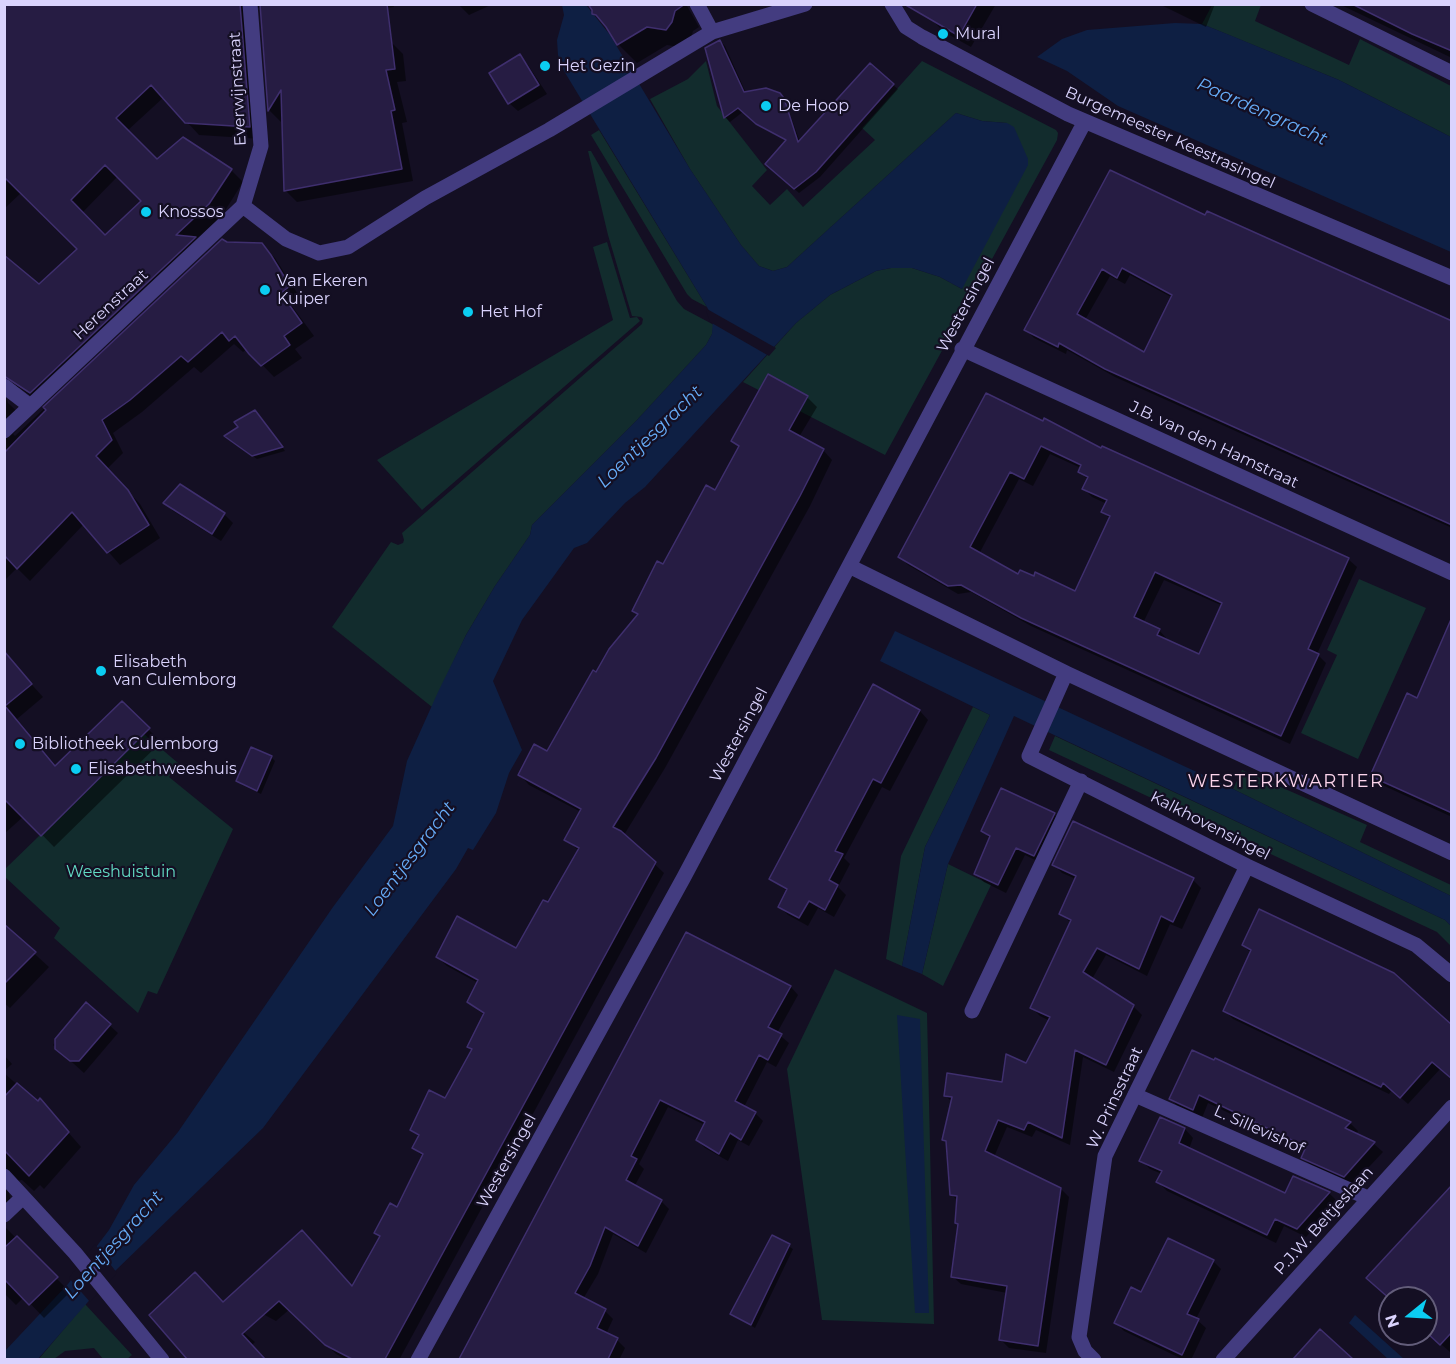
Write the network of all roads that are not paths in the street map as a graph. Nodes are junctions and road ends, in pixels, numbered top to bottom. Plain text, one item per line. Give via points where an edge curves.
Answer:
1 (250, 4) edge
2 (697, 4) edge
3 (805, 4) edge
4 (892, 4) edge
5 (1312, 4) edge
6 (712, 32) junction
7 (1452, 73) edge
8 (1084, 123) junction
9 (243, 206) junction
10 (1452, 279) edge
11 (962, 349) junction
12 (4, 386) edge
13 (30, 406) junction
14 (4, 431) edge
15 (849, 566) junction
16 (1452, 573) edge
17 (1066, 673) junction
18 (1081, 782) junction
19 (1452, 853) edge
20 (1247, 866) junction
21 (1452, 975) edge
22 (972, 1011) dead end
23 (1135, 1095) junction
24 (1452, 1107) edge
25 (4, 1176) edge
26 (23, 1197) junction
27 (1368, 1198) junction
28 (4, 1215) edge
29 (162, 1359) edge
30 (418, 1359) edge
31 (1095, 1359) edge
32 (1223, 1359) edge

1 - 9 street, Everwijnstraat via 261,146
2 - 6 street
3 - 6 street
4 - 8 street, Burgemeester Keestrasingel via 906,27 922,37
5 - 7 street
6 - 9 street via 425,198 348,247 318,253 286,239
8 - 10 street, Burgemeester Keestrasingel
8 - 11 street, Westersingel
9 - 13 street, Herenstraat
11 - 15 street, Westersingel
11 - 16 street, J.B. van den Hamstraat
12 - 13 street
13 - 14 street, Herenstraat
15 - 17 street
15 - 30 street, Westersingel via 678,887
17 - 18 street, Kalkhovensingel via 1029,756
17 - 19 street
18 - 20 street, Kalkhovensingel
18 - 22 street
20 - 21 street, Kalkhovensingel via 1416,945
20 - 23 street, W. Prinsstraat
23 - 27 street, L. Sillevishof
23 - 31 street, W. Prinsstraat via 1105,1156 1079,1337 1085,1351
24 - 27 street, P.J.W. Beltjeslaan
25 - 26 street
26 - 28 street
26 - 29 street
27 - 32 street, P.J.W. Beltjeslaan

